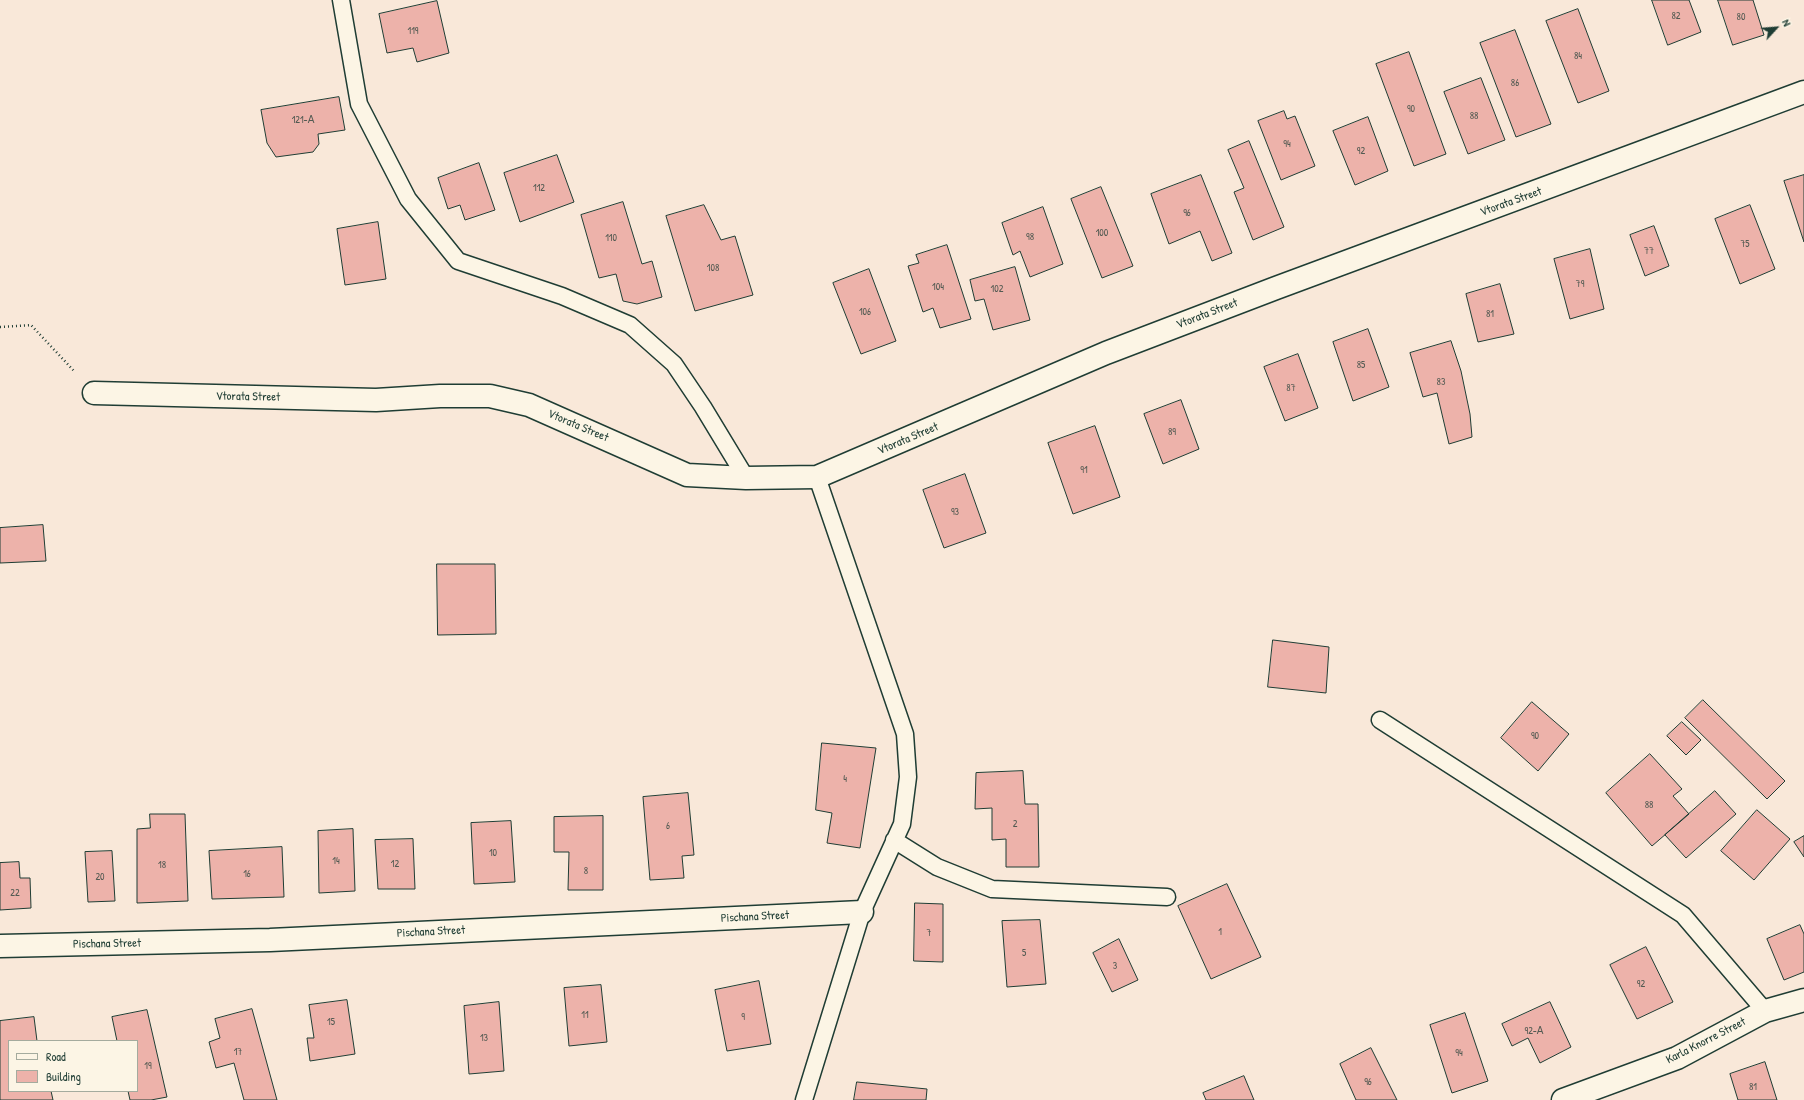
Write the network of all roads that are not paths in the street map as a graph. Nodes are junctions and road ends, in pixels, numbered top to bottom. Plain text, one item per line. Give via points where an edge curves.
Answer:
1 (341, 0) edge
2 (1804, 92) edge
3 (94, 393) road end
4 (817, 477) junction
5 (746, 478) junction
6 (1380, 720) dead end
7 (894, 840) junction
8 (1167, 897) dead end
9 (862, 912) junction
10 (0, 946) edge
11 (1804, 1000) edge
12 (1765, 1011) junction
13 (804, 1100) edge
14 (1563, 1100) edge

1 - 5 lane via 359,104 408,199 458,261 562,296 630,325 674,364
2 - 4 street, Vtorata Street via 1120,348
3 - 5 street, Vtorata Street via 376,400 490,396 529,405 688,475
4 - 5 street, Vtorata Street
4 - 7 lane via 905,734 908,777 902,824
6 - 12 lane via 1683,914
7 - 8 lane via 937,867 992,889
7 - 9 lane
9 - 10 street, Pischana Street via 270,940
9 - 13 lane
11 - 12 street, Karla Knorre Street
12 - 14 street, Karla Knorre Street via 1677,1058

